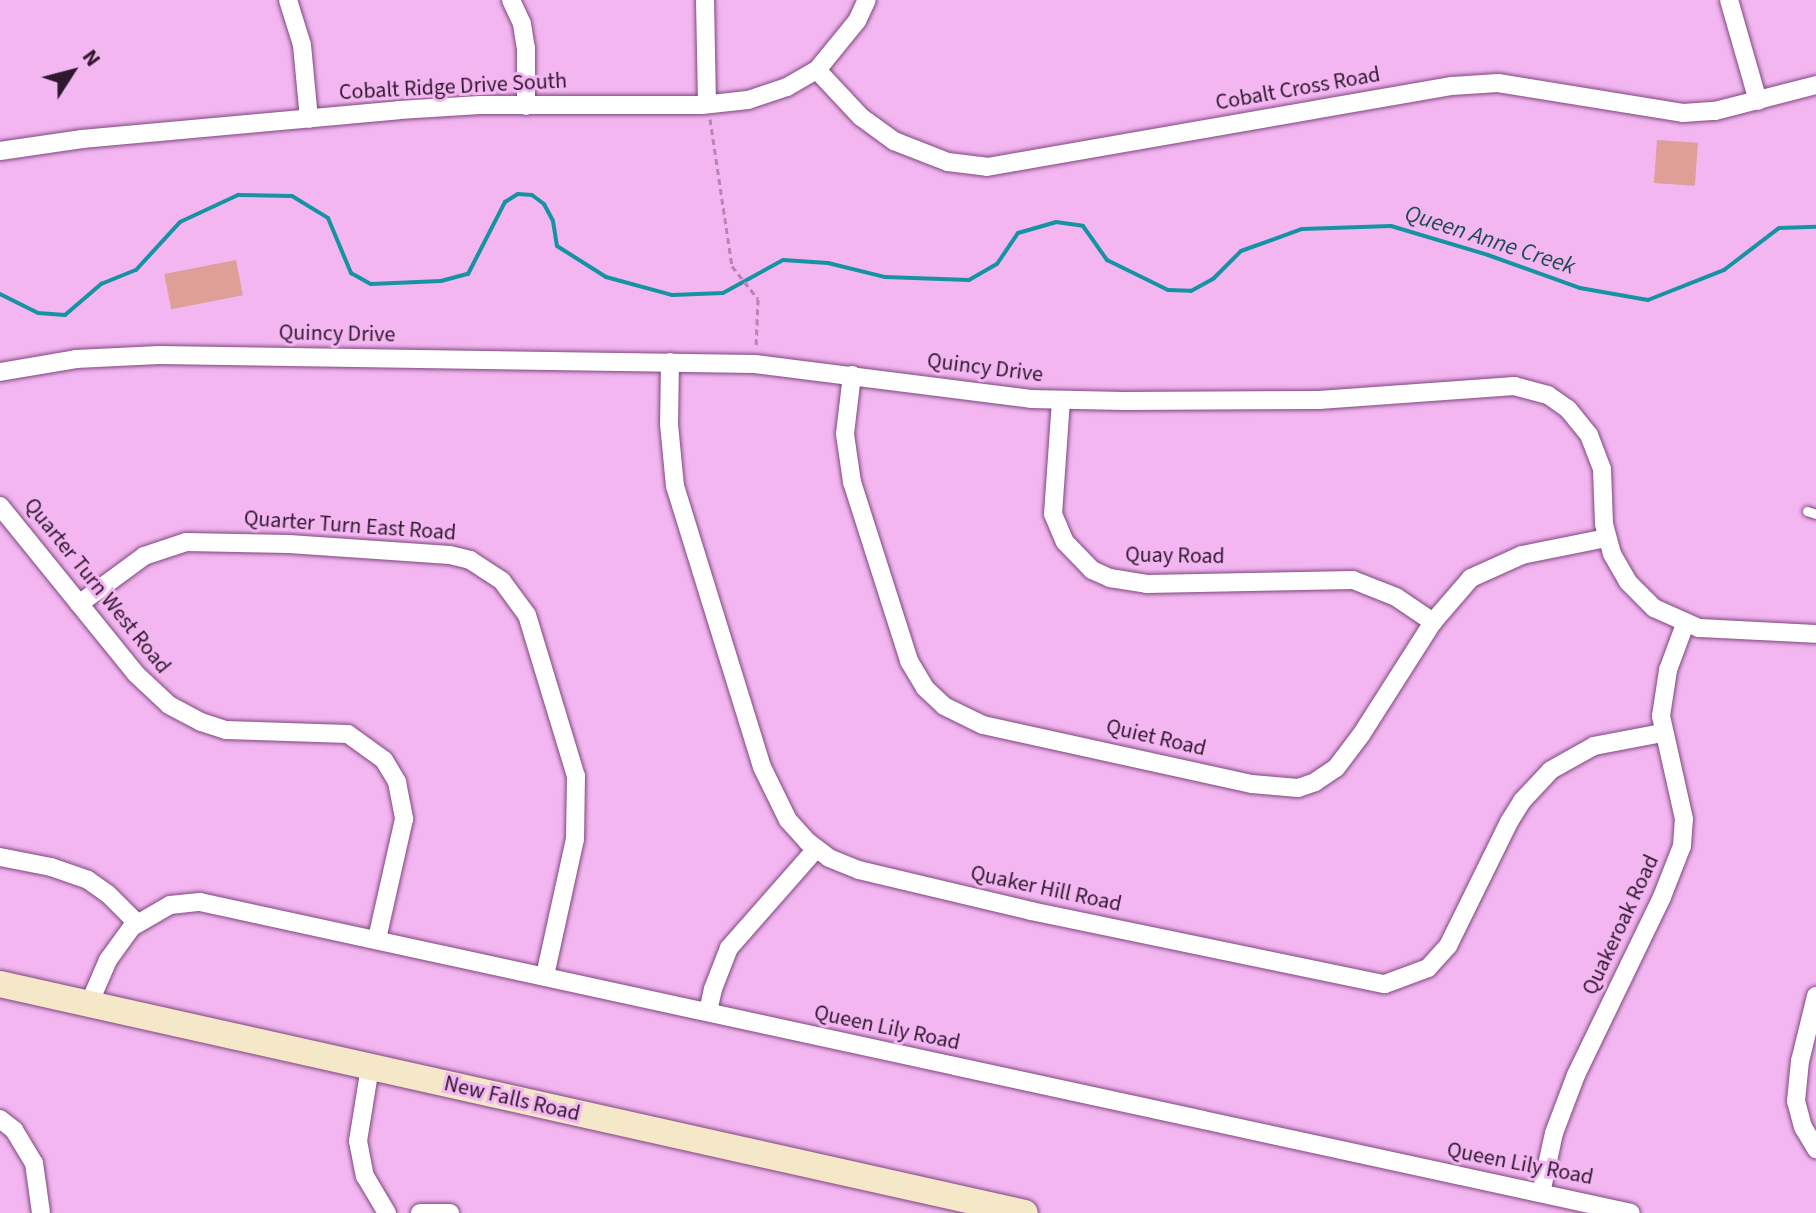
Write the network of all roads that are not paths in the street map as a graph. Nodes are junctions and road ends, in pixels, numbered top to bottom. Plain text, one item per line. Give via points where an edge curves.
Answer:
1 (288, 0) edge
2 (511, 0) edge
3 (705, 0) edge
4 (867, 0) edge
5 (1729, 0) edge
6 (817, 70) junction
7 (1816, 85) edge
8 (1758, 101) junction
9 (707, 104) junction
10 (526, 106) junction
11 (309, 119) junction
12 (0, 151) edge
13 (670, 362) junction
14 (0, 372) edge
15 (852, 375) junction
16 (1061, 400) junction
17 (0, 506) edge
18 (1606, 538) junction
19 (79, 604) junction
20 (1433, 622) junction
21 (1685, 624) junction
22 (1816, 634) edge
23 (1662, 733) junction
24 (816, 849) junction
25 (0, 857) edge
26 (137, 923) junction
27 (377, 939) junction
28 (545, 976) junction
29 (0, 984) edge
30 (1816, 996) edge
31 (89, 1004) junction
32 (708, 1012) junction
33 (370, 1067) junction
34 (0, 1119) edge
35 (1816, 1149) edge
36 (1541, 1193) junction
37 (41, 1213) edge
38 (387, 1213) edge
39 (420, 1213) edge
40 (450, 1213) edge
41 (1025, 1213) edge
42 (1631, 1213) edge

1 - 11 street via 302,45
2 - 10 street via 526,48
3 - 9 street
4 - 6 street, Cobalt Ridge Drive South via 857,21
5 - 8 street
6 - 8 street, Cobalt Cross Road via 861,117 894,141 948,162 987,167 1483,83 1541,88 1664,112 1715,111
6 - 9 street, Cobalt Ridge Drive South via 763,96
7 - 8 street, Cobalt Cross Road
9 - 10 street, Cobalt Ridge Drive South
10 - 11 street, Cobalt Ridge Drive South
11 - 12 street, Cobalt Ridge Drive South
13 - 14 street, Quincy Drive via 159,355 76,359
13 - 15 street, Quincy Drive via 755,364
13 - 24 street, Quaker Hill Road via 670,453 680,503 773,794 788,820
15 - 16 street, Quincy Drive
15 - 20 street, Quiet Road via 845,453 894,620 919,679 944,706 971,720 1252,784 1298,788 1341,762
16 - 18 street, Quincy Drive via 1319,400 1490,386 1538,390 1568,409 1589,435 1602,469
16 - 20 street, Quay Road via 1053,514 1065,542 1092,570 1147,584 1353,580 1396,597
17 - 19 street, Quarter Turn West Road
18 - 20 street, Quiet Road via 1522,555 1482,570
18 - 21 street, Quincy Drive via 1639,595
19 - 27 street, Quarter Turn West Road via 155,695 201,722 243,732 348,734 384,760 404,809
19 - 28 street, Quarter Turn East Road via 144,556 186,542 450,555 470,560 502,581 527,615 576,776 575,839
21 - 22 street, Quincy Drive
21 - 23 street, Quakeroak Road via 1665,682
23 - 24 street, Quaker Hill Road via 1594,746 1551,770 1509,822 1440,957 1414,976 1385,984 914,886 859,870
23 - 36 street, Quakeroak Road via 1680,796 1682,846 1576,1075 1554,1133
24 - 32 street via 729,948
25 - 26 street via 88,880
26 - 27 street, Queen Lily Road via 170,905 200,902
26 - 31 street via 120,940
27 - 28 street, Queen Lily Road
28 - 32 street, Queen Lily Road
29 - 31 main road, New Falls Road
30 - 35 street via 1796,1101
31 - 33 main road, New Falls Road
32 - 36 street, Queen Lily Road
33 - 38 street via 358,1141 365,1176
33 - 41 main road, New Falls Road
34 - 37 street via 14,1130 34,1163
36 - 42 street, Queen Lily Road
39 - 40 street

